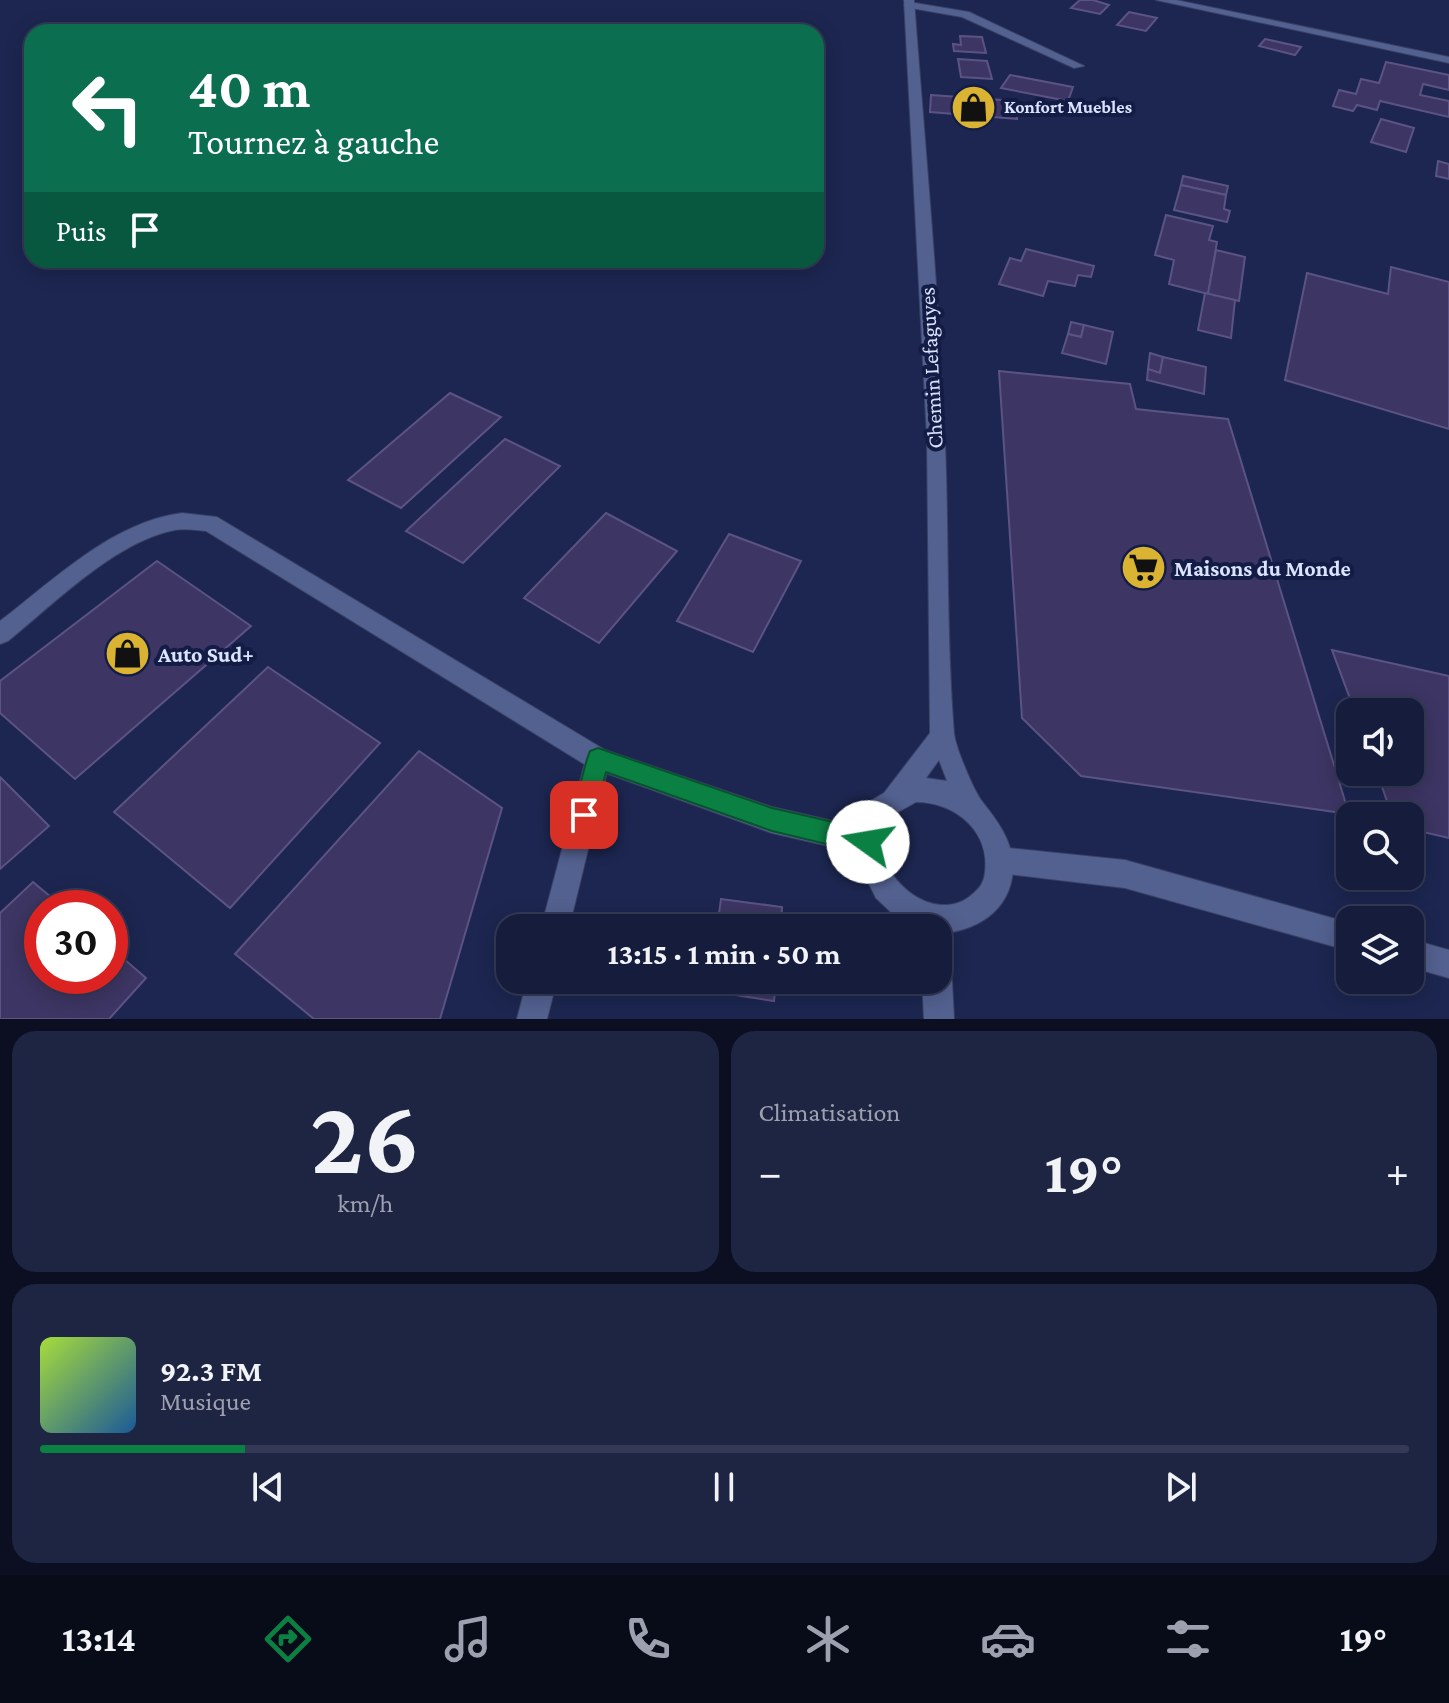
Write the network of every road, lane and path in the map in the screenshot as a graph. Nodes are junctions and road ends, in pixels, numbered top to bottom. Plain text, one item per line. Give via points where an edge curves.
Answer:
1 (1161, 0) edge
2 (909, 2) edge
3 (1449, 60) edge
4 (1078, 66) dead end
5 (0, 634) edge
6 (942, 737) junction
7 (598, 759) junction
8 (896, 796) junction
9 (970, 805) junction
10 (868, 842) junction
11 (999, 860) junction
12 (559, 914) edge
13 (914, 914) edge
14 (952, 920) edge
15 (1336, 933) edge
16 (1424, 957) edge
17 (1449, 964) edge
18 (538, 994) edge
19 (938, 994) edge
20 (532, 1019) edge
21 (939, 1019) edge

1 - 3 main road
2 - 4 main road via 965,14
2 - 6 main road, Chemin Lefaguyes via 936,439
5 - 7 main road via 116,547 146,531 178,521 210,523
6 - 8 main road
6 - 9 main road, Chemin Lefaguyes
7 - 10 main road via 772,820
7 - 12 main road
8 - 9 main road via 932,790
8 - 10 main road via 872,823
9 - 11 main road via 984,820
10 - 13 main road via 879,882
11 - 14 main road via 989,899
11 - 15 main road via 1125,874
16 - 17 main road
18 - 20 main road
19 - 21 main road

